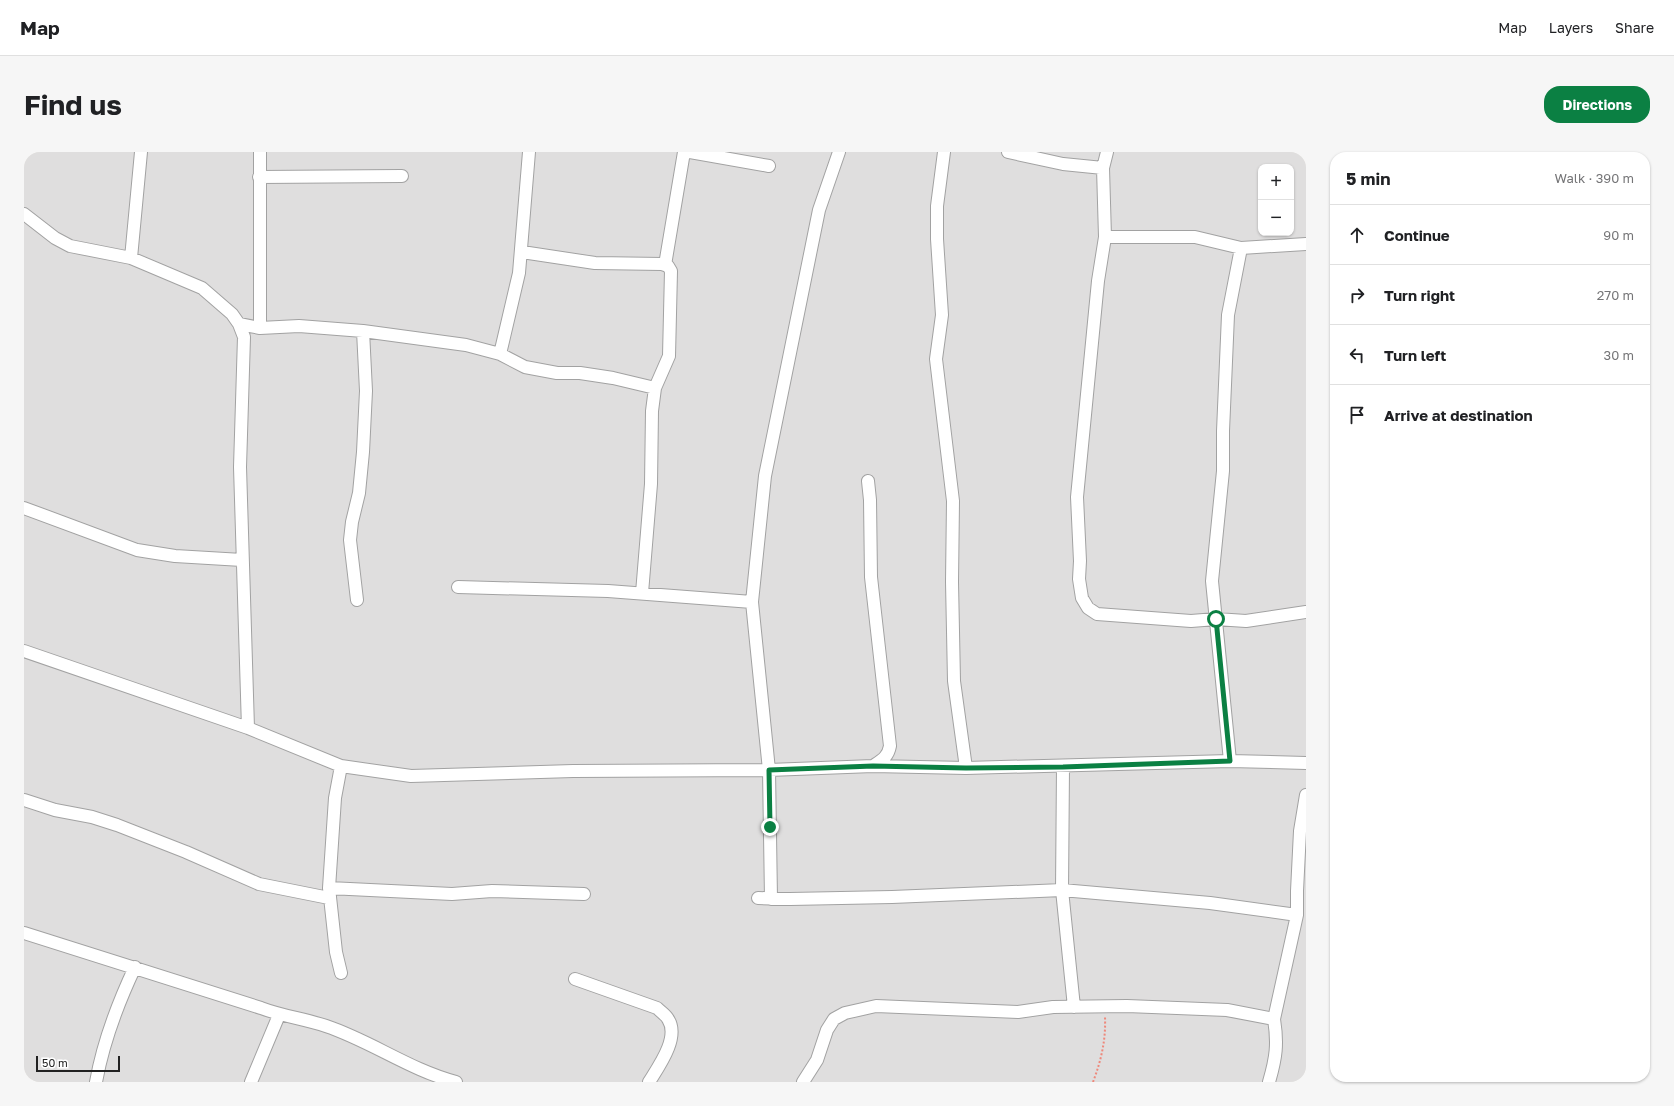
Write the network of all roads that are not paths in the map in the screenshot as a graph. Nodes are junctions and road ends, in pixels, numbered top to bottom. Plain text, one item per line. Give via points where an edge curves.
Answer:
1 (141, 152) edge
2 (260, 152) edge
3 (529, 152) edge
4 (684, 152) edge
5 (690, 152) edge
6 (839, 152) edge
7 (944, 152) edge
8 (1008, 152) edge
9 (1107, 152) edge
10 (769, 166) dead end
11 (1103, 168) junction
12 (402, 176) dead end
13 (259, 177) junction
14 (24, 216) edge
15 (1104, 236) junction
16 (1306, 244) edge
17 (1241, 248) junction
18 (522, 252) junction
19 (131, 258) junction
20 (665, 265) junction
21 (239, 324) junction
22 (260, 328) junction
23 (363, 331) junction
24 (500, 354) junction
25 (655, 388) junction
26 (868, 481) dead end
27 (24, 508) edge
28 (242, 560) junction
29 (458, 587) dead end
30 (642, 594) junction
31 (357, 600) dead end
32 (752, 602) junction
33 (1306, 612) edge
34 (1216, 619) junction
35 (24, 651) edge
36 (248, 728) junction
37 (1230, 761) junction
38 (1306, 763) edge
39 (341, 766) junction
40 (873, 766) junction
41 (1063, 767) junction
42 (966, 768) junction
43 (769, 770) junction
44 (1306, 795) edge
45 (24, 800) edge
46 (1062, 890) junction
47 (329, 893) junction
48 (584, 894) dead end
49 (758, 898) dead end
50 (772, 899) junction
51 (1297, 915) junction
52 (25, 936) edge
53 (135, 967) junction
54 (341, 973) dead end
55 (575, 979) dead end
56 (1074, 1007) junction
57 (279, 1015) junction
58 (1274, 1019) junction
59 (434, 1079) edge
60 (96, 1082) edge
61 (251, 1082) edge
62 (456, 1082) edge
63 (649, 1082) edge
64 (803, 1082) edge
65 (1269, 1082) edge

1 - 19 street
2 - 13 street
3 - 18 street
4 - 20 street
5 - 10 street
6 - 32 street via 819,210 765,476
7 - 42 street via 937,206 942,315 936,359 954,501 954,681
8 - 11 street via 1063,164
9 - 11 street
11 - 15 street
12 - 13 street
13 - 22 street
14 - 19 street via 70,246
15 - 17 street via 1195,237
15 - 34 street via 1077,497 1079,579 1082,598 1088,608 1097,614 1186,621
16 - 17 street
17 - 34 street via 1228,315 1223,471 1212,581
18 - 20 street via 595,263
18 - 24 street
19 - 21 street via 202,288 232,314
20 - 25 street via 671,271 669,356
21 - 22 street
21 - 28 street via 244,337 240,467
22 - 23 street via 299,326
23 - 24 street via 466,345
23 - 31 street via 366,391 363,452 359,493 350,540
24 - 25 street via 525,367 613,378
25 - 30 street via 652,411 651,484
26 - 40 street via 871,577 890,746 889,753
27 - 28 street via 137,550 175,556
28 - 36 street
29 - 30 street
30 - 32 street
32 - 43 street
33 - 34 street via 1246,621
34 - 37 street
35 - 36 street
36 - 39 street
37 - 38 street
37 - 41 street
39 - 43 street via 411,776 574,771
39 - 47 street via 335,798
40 - 42 street
40 - 43 street
41 - 42 street
41 - 46 street
43 - 50 street
44 - 51 street via 1300,831
45 - 47 street via 117,825 259,884
46 - 50 street
46 - 51 street via 1210,903
46 - 56 street
47 - 48 street via 452,894 492,891
47 - 54 street
49 - 50 street
51 - 58 street
52 - 53 street
53 - 57 street
53 - 60 street via 115,1014
55 - 63 street via 657,1008 668,1017 672,1033 669,1044
56 - 58 street via 1127,1006 1226,1010
56 - 64 street via 1018,1012 876,1006 845,1013 834,1019 827,1030 817,1060
57 - 59 street via 326,1026
57 - 61 street
58 - 65 street via 1277,1037 1276,1056
59 - 62 street

